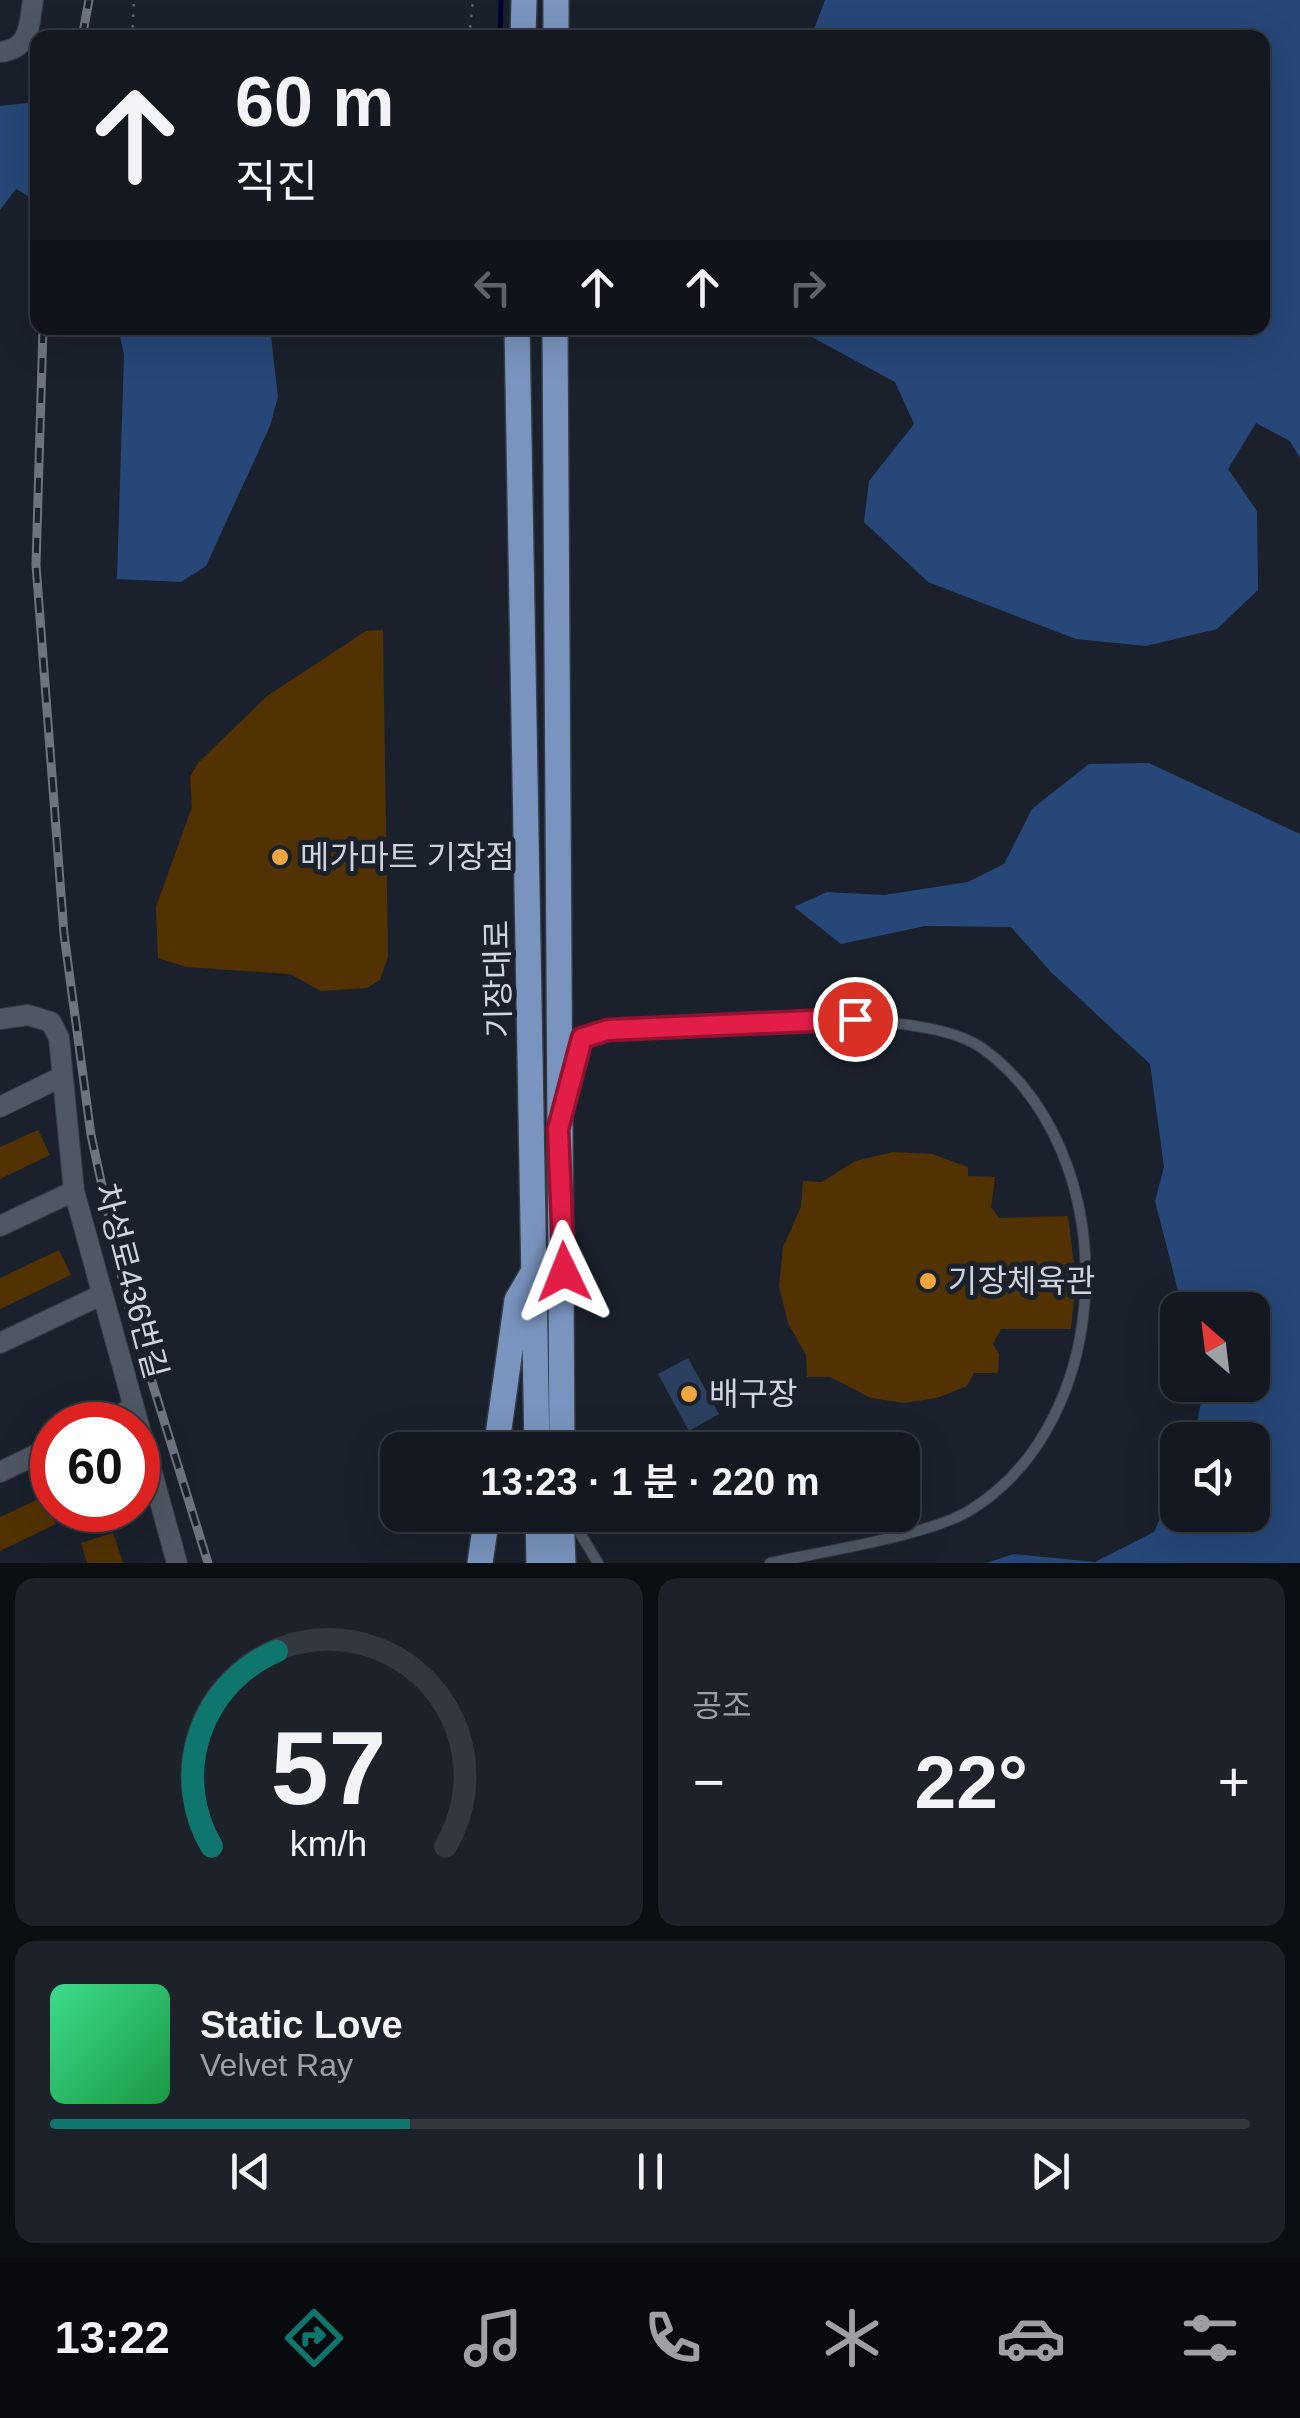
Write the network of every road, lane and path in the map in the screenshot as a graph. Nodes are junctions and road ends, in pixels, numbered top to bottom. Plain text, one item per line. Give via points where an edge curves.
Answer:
1 (33, 0) edge
2 (134, 0) edge
3 (472, 0) edge
4 (524, 0) edge
5 (556, 0) edge
6 (132, 30) edge
7 (469, 30) edge
8 (523, 30) edge
9 (556, 30) edge
10 (0, 52) edge
11 (517, 335) edge
12 (555, 335) edge
13 (0, 1019) edge
14 (61, 1077) junction
15 (0, 1107) edge
16 (558, 1129) junction
17 (74, 1191) junction
18 (0, 1226) edge
19 (534, 1272) junction
20 (101, 1294) junction
21 (0, 1343) edge
22 (132, 1402) edge
23 (499, 1432) edge
24 (537, 1432) edge
25 (562, 1432) edge
26 (30, 1458) edge
27 (0, 1472) edge
28 (160, 1502) edge
29 (485, 1532) edge
30 (538, 1532) edge
31 (561, 1532) edge
32 (580, 1532) edge
33 (177, 1563) edge
34 (480, 1563) edge
35 (538, 1563) edge
36 (562, 1563) edge
37 (598, 1563) edge
38 (770, 1563) edge

1 - 10 street via 26,40
2 - 6 path
3 - 7 path
4 - 8 main road
5 - 9 main road
11 - 19 main road, 기장대로
12 - 16 main road, 기장대로
13 - 14 street, 차성로436번길 via 28,1014 51,1022
14 - 15 street
14 - 17 street, 차성로436번길
16 - 25 main road, 기장대로
16 - 38 lane via 582,1038 608,1030 855,1019 896,1023 980,1047 1028,1095 1064,1157 1081,1221 1086,1286 1080,1353 1058,1410 1023,1468 965,1513
17 - 18 street
17 - 20 street, 차성로436번길
19 - 23 main road via 517,1300
19 - 24 main road, 기장대로
20 - 21 street
20 - 22 street, 차성로436번길
26 - 27 street
28 - 33 street, 차성로436번길
29 - 34 main road
30 - 35 main road
31 - 36 main road
32 - 37 lane

